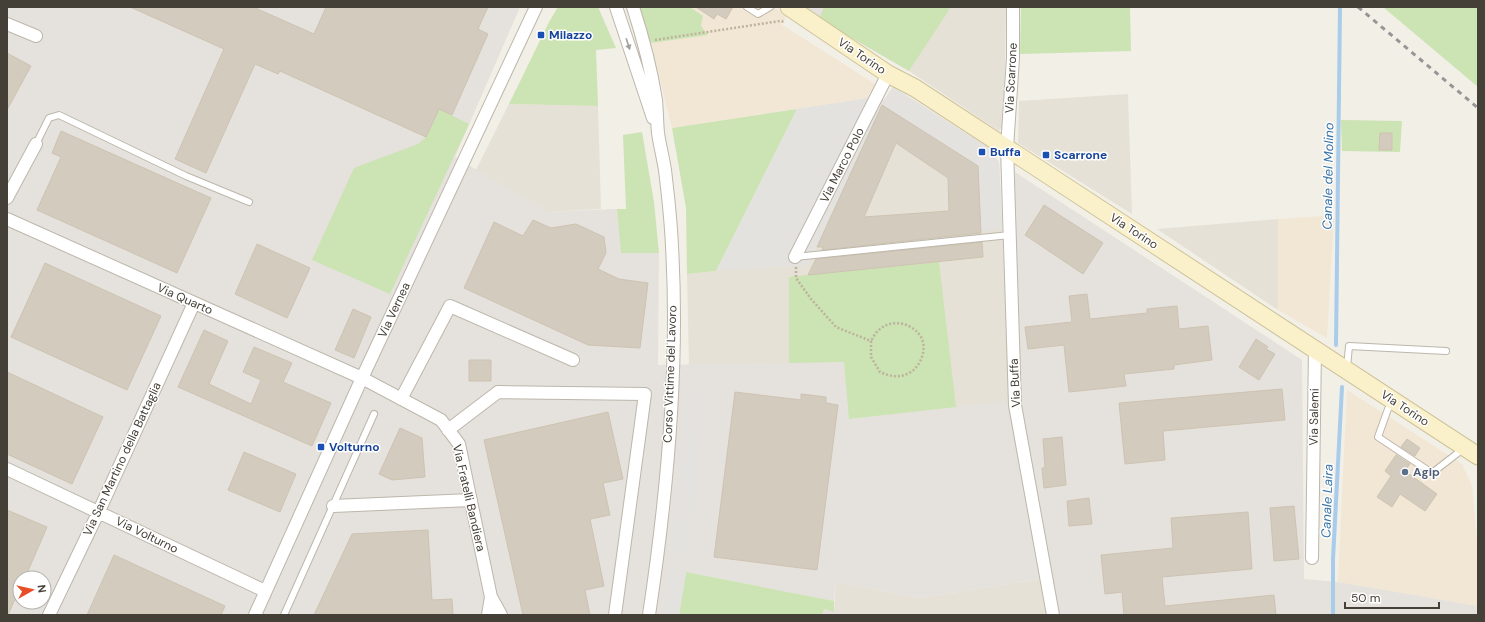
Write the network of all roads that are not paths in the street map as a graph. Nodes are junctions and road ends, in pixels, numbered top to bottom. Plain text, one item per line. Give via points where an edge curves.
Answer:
1 (536, 7) edge
2 (616, 7) edge
3 (633, 7) edge
4 (747, 7) edge
5 (770, 7) edge
6 (1013, 7) edge
7 (788, 15) edge
8 (7, 24) edge
9 (36, 36) dead end
10 (888, 74) junction
11 (658, 133) junction
12 (36, 144) joint
13 (1007, 148) junction
14 (7, 198) edge
15 (249, 202) dead end
16 (7, 219) edge
17 (1010, 235) junction
18 (795, 257) joint
19 (194, 303) junction
20 (1315, 349) junction
21 (1446, 351) dead end
22 (573, 360) dead end
23 (1347, 370) junction
24 (362, 378) junction
25 (401, 399) junction
26 (1394, 401) junction
27 (374, 414) dead end
28 (448, 430) junction
29 (1471, 452) edge
30 (7, 468) edge
31 (471, 500) junction
32 (333, 506) junction
33 (99, 511) junction
34 (1312, 558) dead end
35 (265, 591) junction
36 (491, 597) junction
37 (49, 615) edge
38 (255, 615) edge
39 (284, 615) edge
40 (488, 615) edge
41 (501, 615) edge
42 (615, 615) edge
43 (649, 615) edge
44 (1053, 615) edge

1 - 24 street, Via Vernea
2 -> 11 street
3 - 11 street via 651,67
4 - 5 lane via 758,14
6 - 13 street, Via Scarrone via 1013,58
7 - 10 main road, Via Torino
8 - 9 street
10 - 13 main road, Via Torino via 915,88
10 - 18 street, Via Marco Polo
11 - 43 street, Corso Vittime del Lavoro via 665,169 672,246 674,326 665,484
12 - 14 street
12 - 15 lane via 49,118 59,115 186,176
13 - 17 street, Via Buffa
13 - 20 main road, Via Torino
16 - 19 street, Via Quarto
17 - 18 lane
17 - 44 street, Via Buffa via 1015,405
19 - 24 street, Via Quarto
19 - 33 street, Via San Martino della Battaglia
20 - 23 main road, Via Torino
20 - 34 street, Via Salemi
21 - 23 lane via 1349,346
22 - 25 street via 450,306
23 - 26 main road, Via Torino
24 - 25 street, Via Fratelli Bandiera
24 - 35 street, Via Vernea
25 - 28 street, Via Fratelli Bandiera via 441,420
26 - 29 main road, Via Torino
26 - 29 lane via 1388,409 1378,437 1432,473
27 - 32 lane
28 - 31 street, Via Fratelli Bandiera via 458,444
28 - 42 street via 498,392 645,394
30 - 33 street, Via Volturno
31 - 32 street
31 - 36 street, Via Fratelli Bandiera
32 - 39 lane
33 - 35 street, Via Volturno
33 - 37 street, Via San Martino della Battaglia
35 - 38 street, Via Vernea
36 - 40 street, Via Fratelli Bandiera
36 - 41 street, Via Fratelli Bandiera

